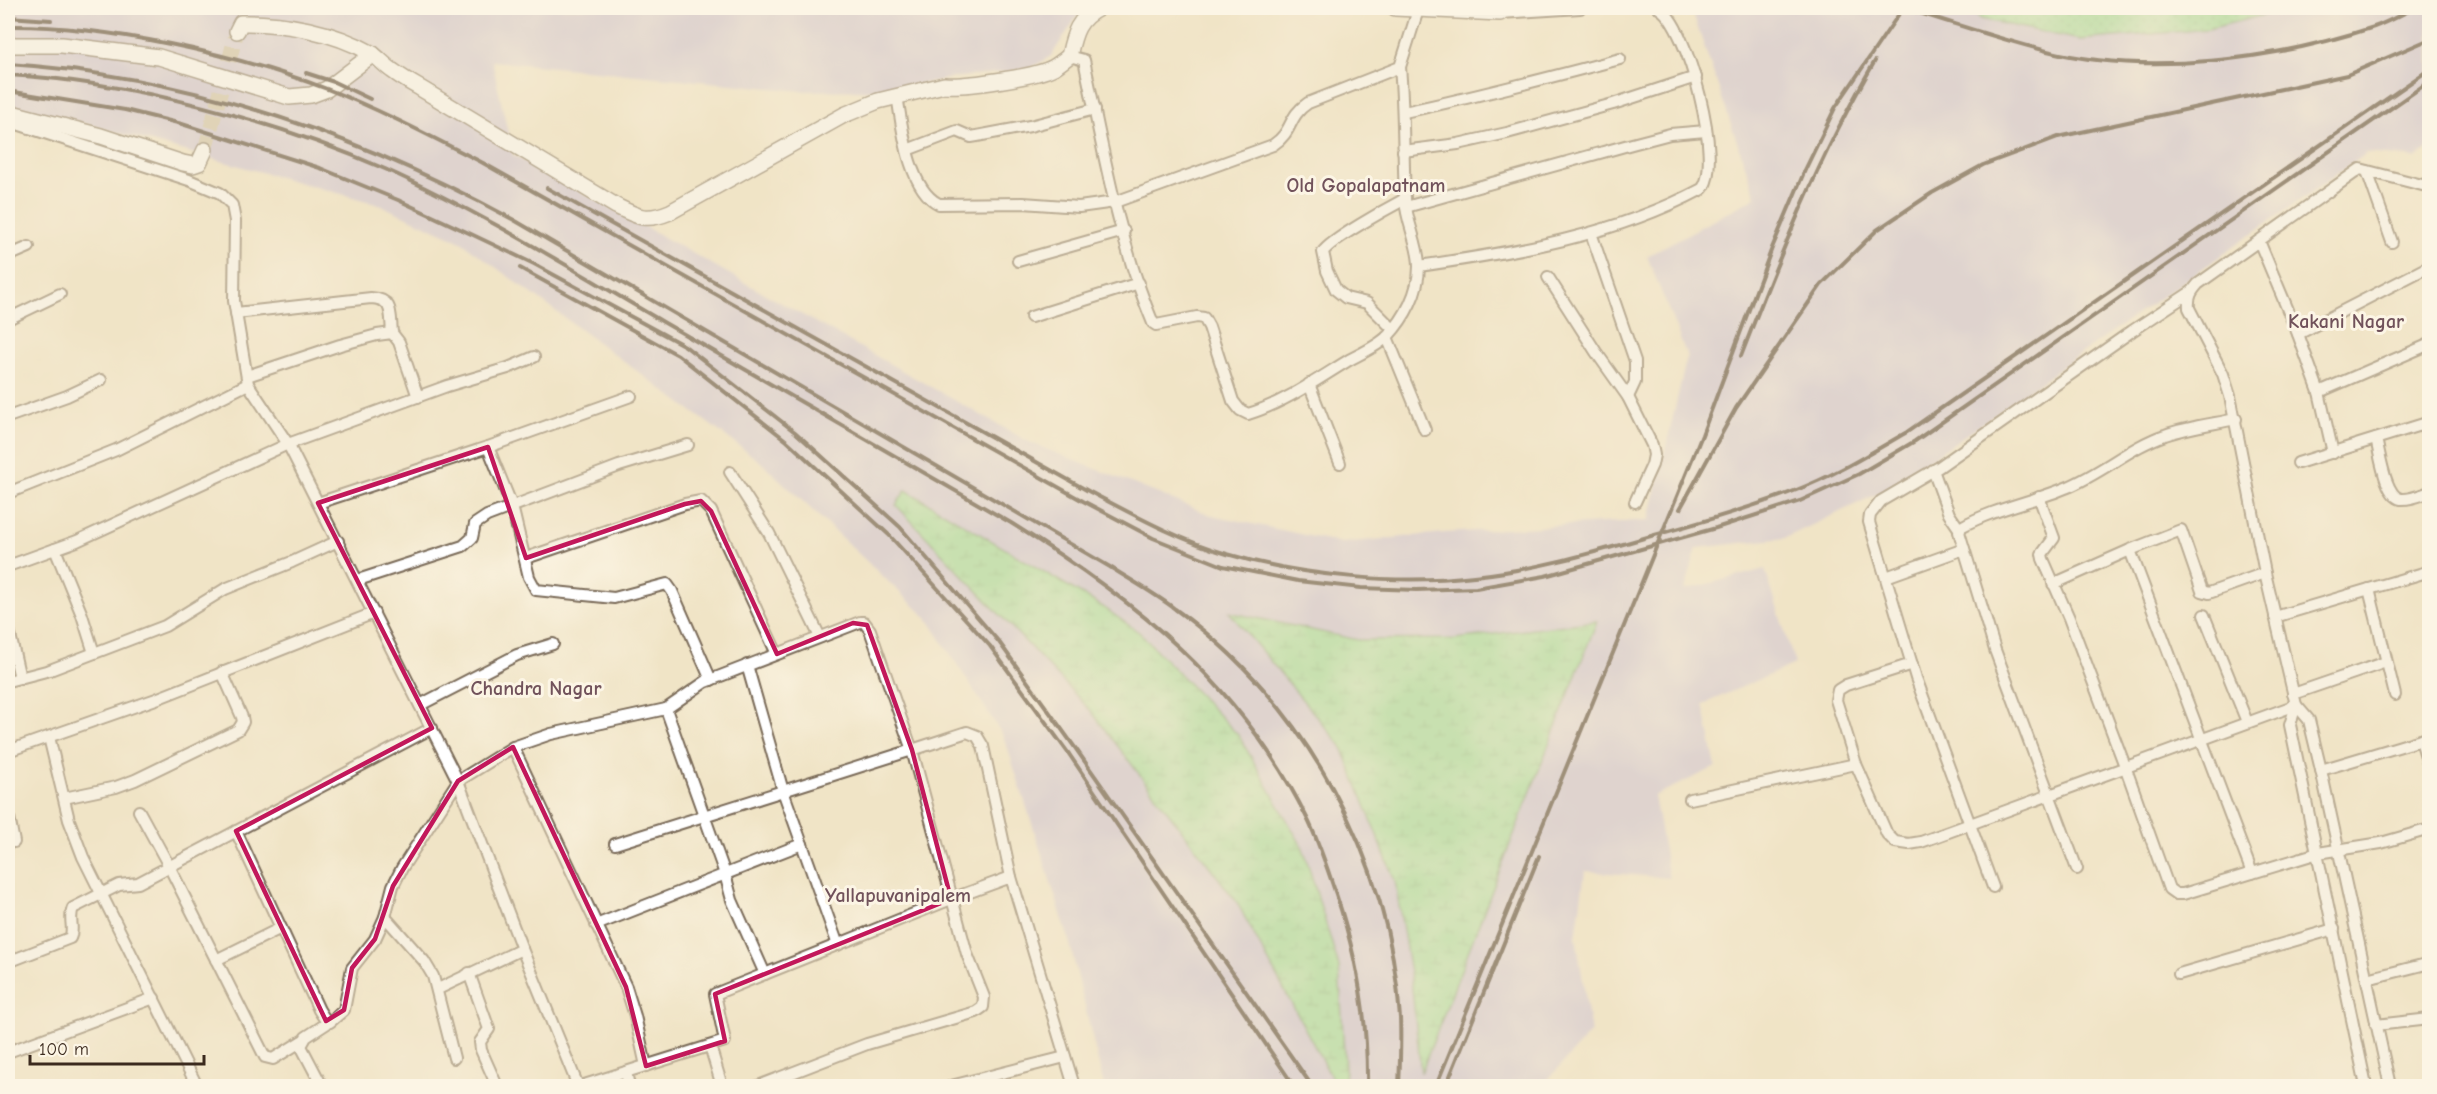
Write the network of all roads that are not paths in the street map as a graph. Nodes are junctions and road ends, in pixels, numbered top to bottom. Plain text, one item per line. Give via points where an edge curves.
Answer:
1 (1099, 8) edge
2 (1395, 8) edge
3 (1580, 8) edge
4 (1659, 8) edge
5 (1418, 10) junction
6 (1500, 10) edge
7 (237, 31) dead end
8 (8, 45) edge
9 (373, 54) junction
10 (1069, 56) junction
11 (1620, 59) dead end
12 (1400, 67) junction
13 (1696, 77) junction
14 (897, 95) junction
15 (1095, 109) junction
16 (8, 112) edge
17 (1404, 112) junction
18 (8, 121) edge
19 (1706, 131) junction
20 (205, 150) tunnel mouth
21 (907, 150) junction
22 (1402, 151) junction
23 (2367, 171) junction
24 (2430, 187) edge
25 (1115, 202) junction
26 (1406, 203) junction
27 (1124, 231) junction
28 (1591, 232) junction
29 (2259, 241) junction
30 (2392, 242) dead end
31 (29, 247) dead end
32 (8, 256) edge
33 (1018, 261) dead end
34 (1419, 266) junction
35 (2430, 266) edge
36 (1548, 277) dead end
37 (1139, 283) junction
38 (2191, 292) junction
39 (60, 294) dead end
40 (236, 313) junction
41 (1031, 317) dead end
42 (8, 319) edge
43 (392, 333) junction
44 (1390, 333) junction
45 (2298, 334) junction
46 (2430, 344) edge
47 (534, 357) dead end
48 (100, 380) dead end
49 (247, 380) junction
50 (1309, 384) junction
51 (2319, 392) junction
52 (631, 396) dead end
53 (418, 397) junction
54 (1628, 397) junction
55 (8, 417) edge
56 (2236, 419) junction
57 (2430, 422) edge
58 (1425, 430) dead end
59 (2376, 439) junction
60 (288, 444) junction
61 (688, 445) dead end
62 (488, 447) junction
63 (2333, 453) junction
64 (2298, 463) dead end
65 (1340, 464) dead end
66 (1933, 470) junction
67 (730, 472) dead end
68 (2430, 492) edge
69 (8, 493) edge
70 (2039, 497) junction
71 (1635, 502) dead end
72 (318, 503) junction
73 (512, 506) junction
74 (1960, 530) junction
75 (338, 541) junction
76 (55, 549) junction
77 (1964, 549) junction
78 (2130, 550) junction
79 (526, 558) junction
80 (8, 566) edge
81 (2265, 573) junction
82 (2429, 575) edge
83 (1887, 577) junction
84 (358, 580) junction
85 (2053, 584) junction
86 (2369, 590) junction
87 (374, 613) junction
88 (2205, 615) dead end
89 (2276, 618) junction
90 (8, 627) edge
91 (820, 637) junction
92 (10, 643) edge
93 (554, 644) dead end
94 (94, 653) junction
95 (777, 654) junction
96 (2386, 662) junction
97 (1912, 664) junction
98 (747, 665) junction
99 (222, 672) junction
100 (20, 678) junction
101 (711, 680) junction
102 (8, 681) edge
103 (2394, 695) dead end
104 (2294, 699) junction
105 (420, 705) junction
106 (666, 709) junction
107 (2247, 722) junction
108 (432, 728) junction
109 (49, 737) junction
110 (2201, 738) junction
111 (2425, 739) edge
112 (513, 747) junction
113 (912, 750) junction
114 (8, 751) edge
115 (1856, 764) junction
116 (2126, 766) junction
117 (2321, 770) junction
118 (2430, 771) edge
119 (458, 781) junction
120 (783, 791) junction
121 (2048, 795) junction
122 (64, 798) junction
123 (1690, 799) dead end
124 (139, 811) dead end
125 (8, 812) edge
126 (704, 817) junction
127 (1970, 825) junction
128 (2430, 829) edge
129 (236, 831) junction
130 (14, 842) dead end
131 (615, 844) dead end
132 (802, 844) junction
133 (2337, 848) junction
134 (2318, 853) junction
135 (169, 866) junction
136 (2077, 869) dead end
137 (2252, 873) junction
138 (725, 874) junction
139 (1011, 877) junction
140 (1992, 887) dead end
141 (102, 894) junction
142 (951, 899) junction
143 (385, 917) junction
144 (596, 925) junction
145 (281, 928) junction
146 (2334, 929) junction
147 (838, 945) junction
148 (522, 949) junction
149 (216, 960) junction
150 (8, 962) edge
151 (2430, 963) edge
152 (469, 973) junction
153 (765, 974) junction
154 (2179, 974) dead end
155 (2367, 979) junction
156 (438, 988) junction
157 (154, 999) junction
158 (2430, 1019) edge
159 (328, 1022) junction
160 (2376, 1025) junction
161 (302, 1041) junction
162 (710, 1046) junction
163 (8, 1052) edge
164 (1065, 1057) junction
165 (454, 1058) dead end
166 (646, 1066) junction
167 (626, 1072) junction
168 (197, 1086) edge
169 (322, 1086) edge
170 (497, 1086) edge
171 (580, 1086) edge
172 (629, 1086) edge
173 (722, 1086) edge
174 (758, 1086) edge
175 (951, 1086) edge
176 (1074, 1086) edge
177 (2366, 1086) edge
178 (2390, 1086) edge

1 - 10 street via 1086,15 1074,36
2 - 5 street
3 - 6 street
4 - 13 street via 1672,23
5 - 6 street
5 - 12 street
7 - 9 street via 241,22 274,24 330,35
8 - 9 street via 62,45 159,57 290,97 327,89
9 - 14 street via 393,71 616,206 651,219 844,115
10 - 14 street via 1052,68 1013,78 944,85
10 - 15 street via 1084,60
11 - 17 street via 1478,97
12 - 17 street
12 - 25 street via 1308,103 1296,113 1287,133 1273,145
13 - 19 street
13 - 22 street via 1507,133
14 - 21 street
15 - 21 street via 971,137 957,131
15 - 25 street
16 - 20 street via 101,136 183,164 199,163
17 - 22 street
18 - 40 street via 189,180 225,197 232,205 235,221
19 - 26 street via 1670,134
19 - 28 street via 1708,177 1702,189 1634,220
21 - 25 street via 924,192 939,204 1079,207
22 - 26 street
23 - 24 street
23 - 29 street via 2360,169
23 - 30 street
25 - 27 street
26 - 34 street
26 - 44 street via 1337,238 1323,252 1336,290 1346,298 1367,303
27 - 33 street
27 - 37 street
28 - 34 street via 1495,255
28 - 54 street via 1635,361 1635,382
29 - 38 street
29 - 45 street
31 - 32 street
34 - 44 street via 1415,292 1403,318
35 - 45 street
36 - 54 street
37 - 41 street
37 - 50 street via 1156,325 1204,318 1233,401 1240,410 1248,414 1256,411
38 - 56 street via 2189,308 2223,374
38 - 66 street
39 - 42 street
40 - 43 street via 382,298 390,309
40 - 49 street
43 - 49 street via 376,335
43 - 53 street via 399,342
44 - 50 street
44 - 58 street
45 - 51 street
46 - 51 street
47 - 53 street
48 - 55 street
49 - 60 street
49 - 69 street via 116,450
50 - 65 street
51 - 63 street
52 - 62 street
53 - 60 street
54 - 71 street via 1654,455
56 - 70 street via 2165,435 2099,473
56 - 81 street
57 - 59 street
59 - 63 street
59 - 68 street via 2389,490 2396,497 2404,499
60 - 72 street
60 - 76 street
61 - 73 street
62 - 72 street
62 - 73 street
63 - 64 street
66 - 74 street via 1949,514
66 - 83 street via 1881,501 1870,515
67 - 91 street via 769,532
70 - 74 street via 1983,516
70 - 85 street via 2054,538 2042,554
72 - 75 street
73 - 79 street
73 - 84 street via 477,521 472,538 463,546
74 - 77 street
75 - 84 street
75 - 94 street via 225,588 165,626
76 - 80 street
76 - 94 street
77 - 83 street
77 - 121 street via 1995,650
78 - 81 street via 2181,530 2202,591
78 - 85 street
78 - 110 street
79 - 95 street via 701,501 711,511
79 - 101 street via 536,590 615,598 667,584
81 - 89 street
82 - 86 street
83 - 97 street
84 - 87 street
85 - 116 street
86 - 89 street
86 - 96 street
87 - 99 street
87 - 105 street
88 - 107 street
89 - 104 street
90 - 92 street
91 - 95 street
91 - 113 street via 853,623 867,625
92 - 100 street
93 - 105 street via 517,655
94 - 100 street
95 - 98 street
96 - 103 street
96 - 104 street
97 - 115 street via 1838,690 1836,700
97 - 127 street
98 - 101 street
98 - 120 street
99 - 109 street
99 - 122 street via 242,717 238,730 135,780
100 - 102 street
101 - 106 street
104 - 107 street
104 - 117 street via 2308,720
104 - 134 street via 2290,725
105 - 108 street
106 - 112 street via 551,734
106 - 126 street
107 - 110 street
108 - 119 street
108 - 129 street
109 - 114 street
109 - 122 street
110 - 116 street
110 - 137 street
111 - 117 street
111 - 118 street
112 - 119 street
112 - 144 street
113 - 120 street
113 - 139 street via 967,732 977,736 983,746
113 - 142 street
115 - 123 street
115 - 127 street via 1879,819 1895,842 1921,842
116 - 121 street
116 - 137 street via 2169,890 2183,894
117 - 133 street
119 - 143 street via 402,868
119 - 148 street
120 - 126 street
120 - 132 street
121 - 127 street
121 - 136 street
122 - 141 street via 74,835
124 - 135 street
125 - 130 street
126 - 131 street
126 - 138 street
127 - 140 street
128 - 133 street via 2381,843
129 - 135 street
129 - 145 street
132 - 138 street
132 - 147 street
133 - 134 street
133 - 155 street
134 - 137 street
134 - 146 street
135 - 141 street via 138,883 119,885
135 - 149 street
138 - 144 street
138 - 153 street via 732,900
139 - 142 street
139 - 164 street
141 - 150 street via 70,912 70,938
141 - 157 street
142 - 147 street
142 - 174 street via 984,997 981,1010 867,1044
143 - 156 street via 424,961
143 - 159 street via 375,939 352,968 344,1010
144 - 166 street via 626,987
145 - 149 street
145 - 159 street
146 - 154 street
146 - 177 street
147 - 153 street
148 - 152 street
148 - 171 street
149 - 161 street via 265,1057 273,1059
151 - 155 street
152 - 156 street
152 - 170 street via 489,1029 480,1042 481,1050
153 - 162 street via 715,994 725,1041
155 - 160 street
156 - 165 street
157 - 163 street
157 - 168 street
158 - 160 street
159 - 161 street
160 - 178 street
161 - 169 street via 303,1053
162 - 166 street
162 - 173 street
164 - 175 street
164 - 176 street
166 - 167 street
167 - 171 street
167 - 172 street

